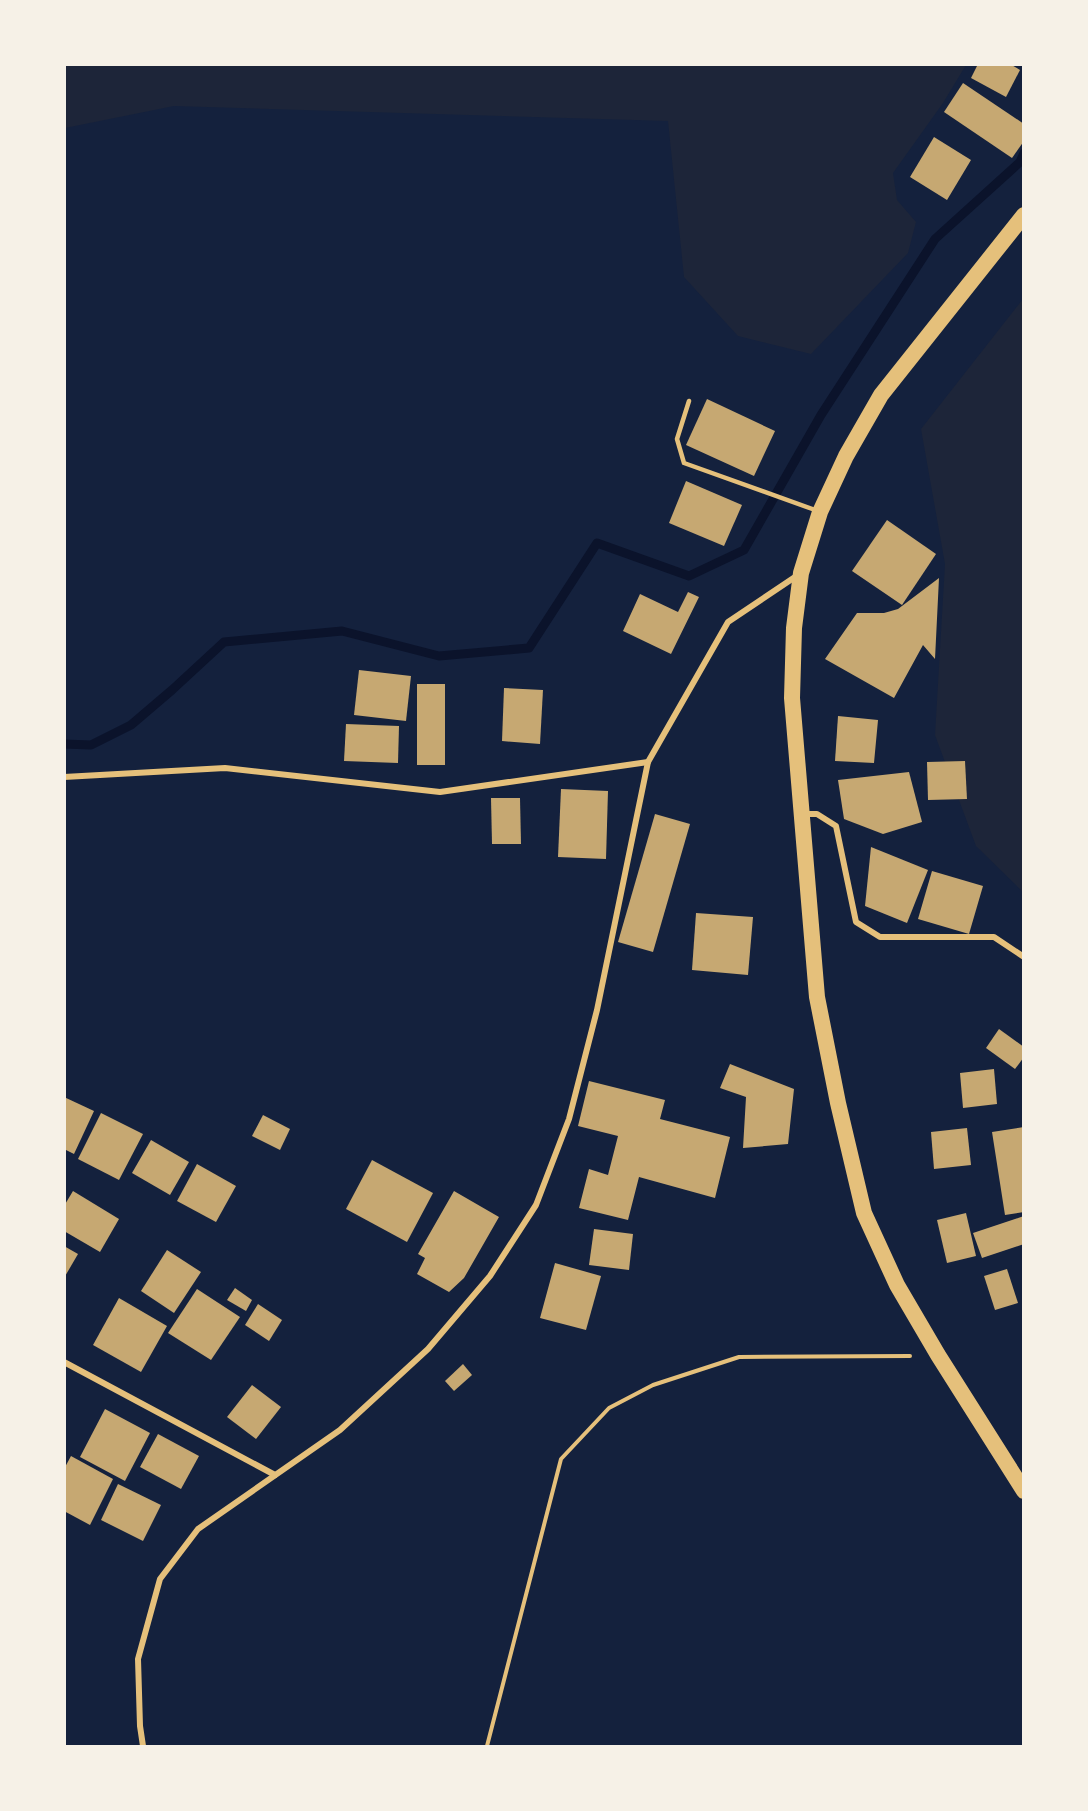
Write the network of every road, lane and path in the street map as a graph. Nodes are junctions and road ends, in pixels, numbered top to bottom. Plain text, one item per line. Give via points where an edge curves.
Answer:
1 (1023, 215) edge
2 (688, 401) dead end
3 (820, 512) junction
4 (801, 573) junction
5 (648, 762) junction
6 (64, 777) edge
7 (801, 814) junction
8 (1023, 957) edge
9 (938, 1355) junction
10 (64, 1362) edge
11 (275, 1475) junction
12 (1023, 1491) edge
13 (143, 1746) edge
14 (487, 1746) edge

1 - 3 highway via 881,395
2 - 3 lane via 677,439 684,463
3 - 4 highway
4 - 5 street via 728,622
4 - 7 highway via 794,628 792,698
5 - 6 street via 440,792 225,768
5 - 11 street via 586,1054 569,1119 536,1205 490,1276 428,1348 340,1430
7 - 8 street via 817,814 837,826 856,922 880,937 994,937
7 - 9 highway via 817,997 864,1213 897,1285
9 - 12 highway
9 - 14 path via 739,1357 653,1385 609,1408 561,1459
10 - 11 street
11 - 13 street via 198,1529 160,1579 138,1659

